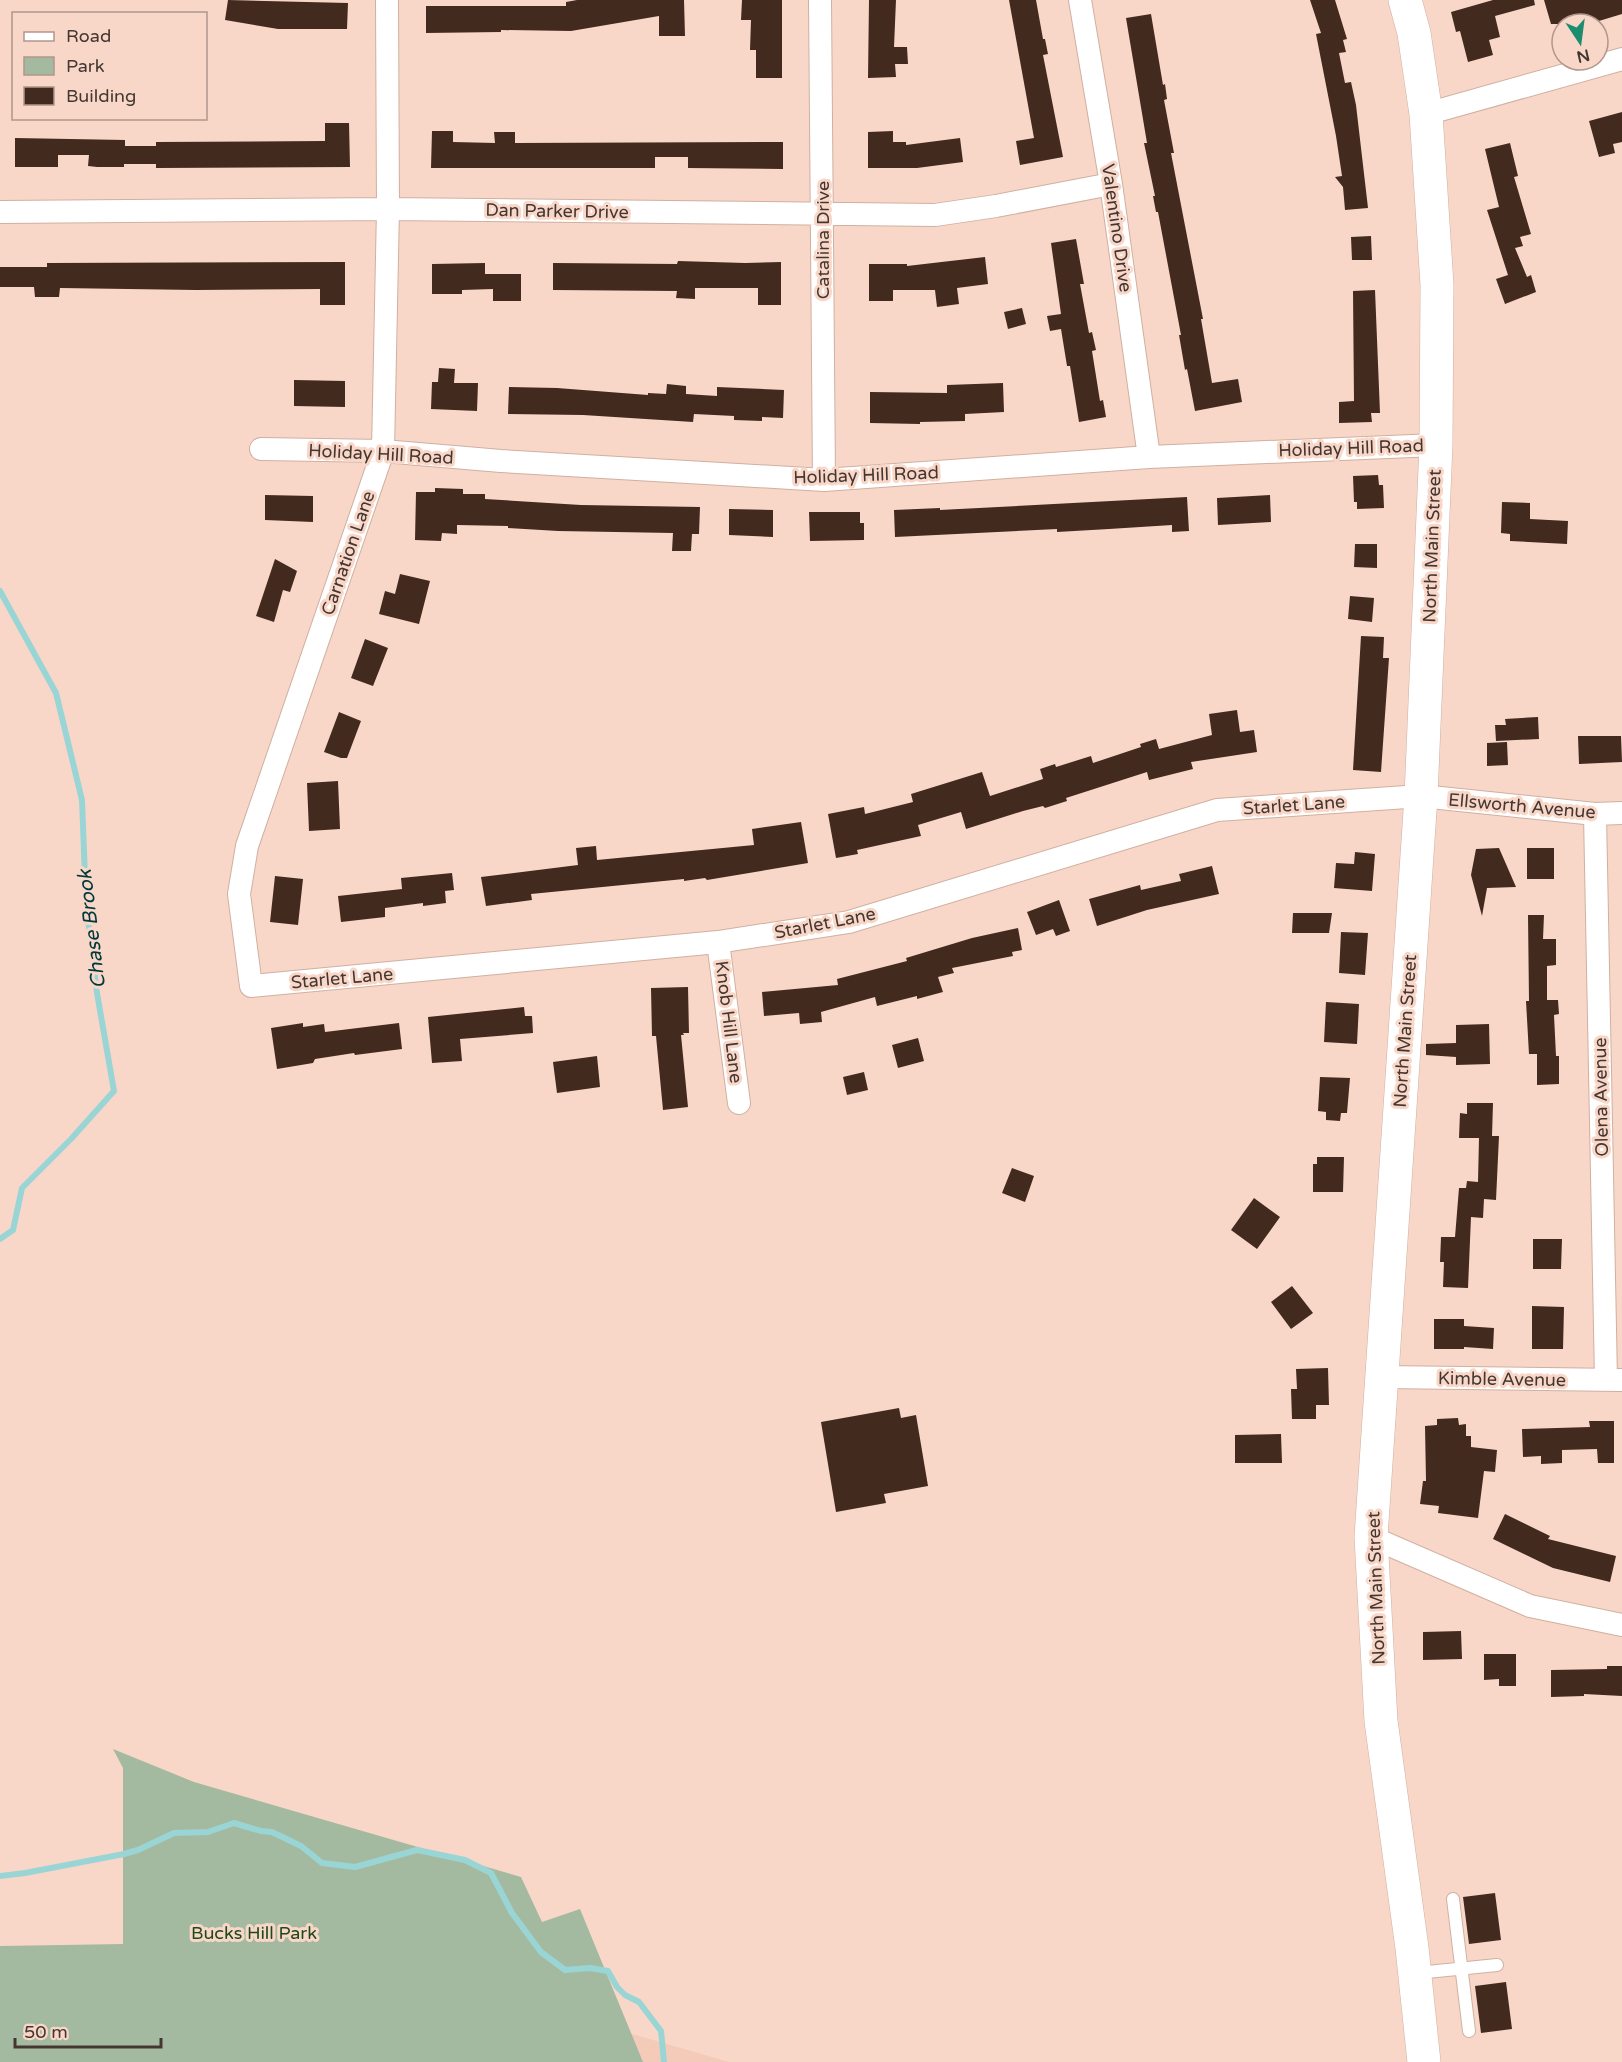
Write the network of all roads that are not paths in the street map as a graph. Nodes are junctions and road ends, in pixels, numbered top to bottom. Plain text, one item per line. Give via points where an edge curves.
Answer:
1 (387, 0) edge
2 (820, 0) edge
3 (1080, 0) edge
4 (1405, 0) edge
5 (1622, 59) edge
6 (1426, 114) junction
7 (1111, 183) junction
8 (388, 209) junction
9 (0, 212) edge
10 (823, 215) junction
11 (1436, 445) junction
12 (261, 449) dead end
13 (382, 452) junction
14 (1149, 457) junction
15 (824, 480) junction
16 (1421, 796) junction
17 (1622, 813) edge
18 (1595, 814) junction
19 (718, 942) junction
20 (251, 986) joint
21 (739, 1103) dead end
22 (1382, 1377) junction
23 (1614, 1380) edge
24 (1371, 1537) junction
25 (1622, 1625) edge
26 (1454, 1899) dead end
27 (1497, 1965) dead end
28 (1462, 1969) junction
29 (1415, 1973) junction
30 (1469, 2031) dead end
31 (1425, 2062) edge

1 - 8 street, Carnation Lane
2 - 10 street, Catalina Drive
3 - 7 street, Valentino Drive
4 - 6 main road, North Main Street
5 - 6 street
6 - 11 main road, North Main Street via 1437,285
7 - 10 street, Dan Parker Drive via 935,215
7 - 14 street, Valentino Drive
8 - 9 street, Dan Parker Drive
8 - 10 street, Dan Parker Drive
8 - 13 street, Carnation Lane
10 - 15 street, Catalina Drive
11 - 14 street, Holiday Hill Road
11 - 16 main road, North Main Street
12 - 13 street, Holiday Hill Road
13 - 15 street, Holiday Hill Road
13 - 20 street, Carnation Lane via 247,846 239,894
14 - 15 street, Holiday Hill Road
16 - 18 street, Ellsworth Avenue
16 - 19 street, Starlet Lane via 1217,810 849,922
16 - 22 main road, North Main Street
17 - 18 street, Ellsworth Avenue
18 - 23 street, Olena Avenue
19 - 20 street, Starlet Lane
19 - 21 street, Knob Hill Lane
22 - 23 street, Kimble Avenue
22 - 24 main road, North Main Street
24 - 25 street via 1530,1606
24 - 29 main road, North Main Street via 1382,1721
26 - 28 lane
27 - 28 lane
28 - 29 lane
28 - 30 lane
29 - 31 main road, North Main Street

